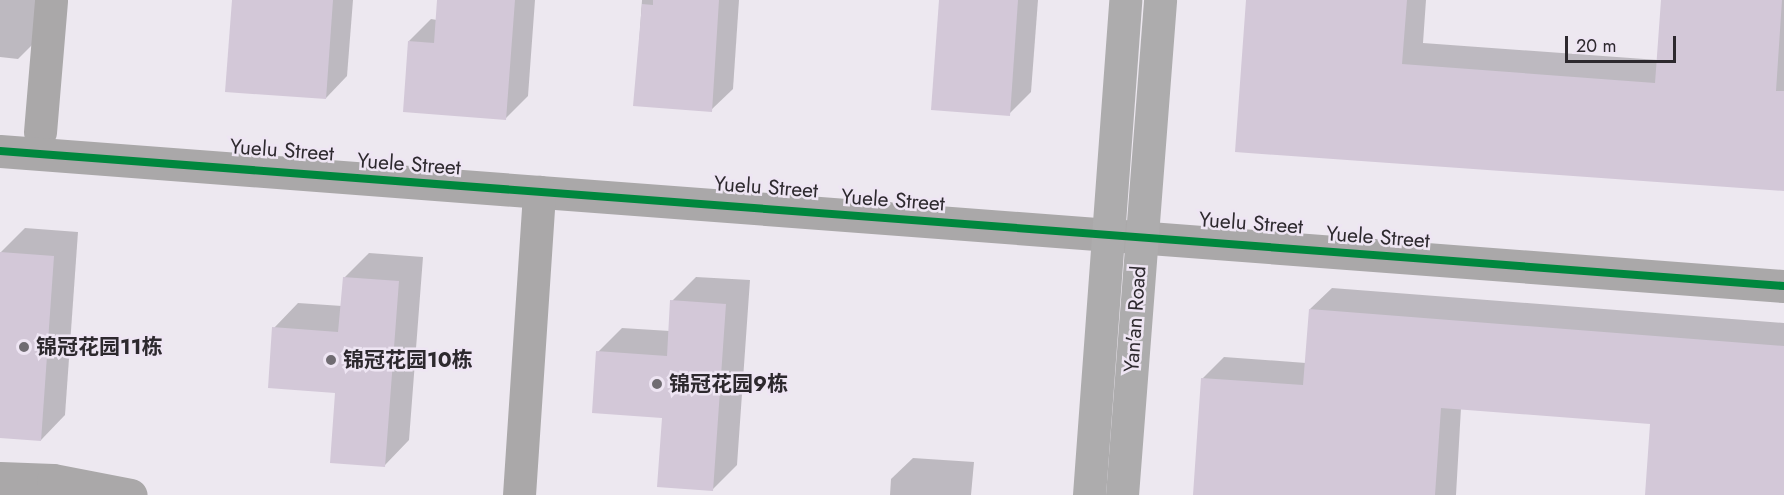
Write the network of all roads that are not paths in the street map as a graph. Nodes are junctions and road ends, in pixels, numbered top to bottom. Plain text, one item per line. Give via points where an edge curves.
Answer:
1 (51, 0) edge
2 (1125, 0) edge
3 (1160, 0) edge
4 (0, 129) edge
5 (40, 132) junction
6 (0, 151) edge
7 (539, 192) junction
8 (1108, 224) junction
9 (1142, 226) junction
10 (1784, 264) edge
11 (1784, 286) edge
12 (0, 478) edge
13 (131, 495) edge
14 (519, 495) edge
15 (1089, 495) edge
16 (1122, 495) edge

1 - 5 street
2 - 8 main road, Yan'an Road
3 - 9 main road, Yan'an Road
4 - 5 street, Yuelu Street
5 - 8 street, Yuelu Street
6 - 7 street, Yuele Street
7 - 8 street, Yuele Street
7 - 14 street
8 - 9 street, Yuele Street
8 - 15 main road, Yan'an Road
9 - 10 street, Yuelu Street
9 - 11 street, Yuele Street
9 - 16 main road, Yan'an Road
12 - 13 street via 53,480

